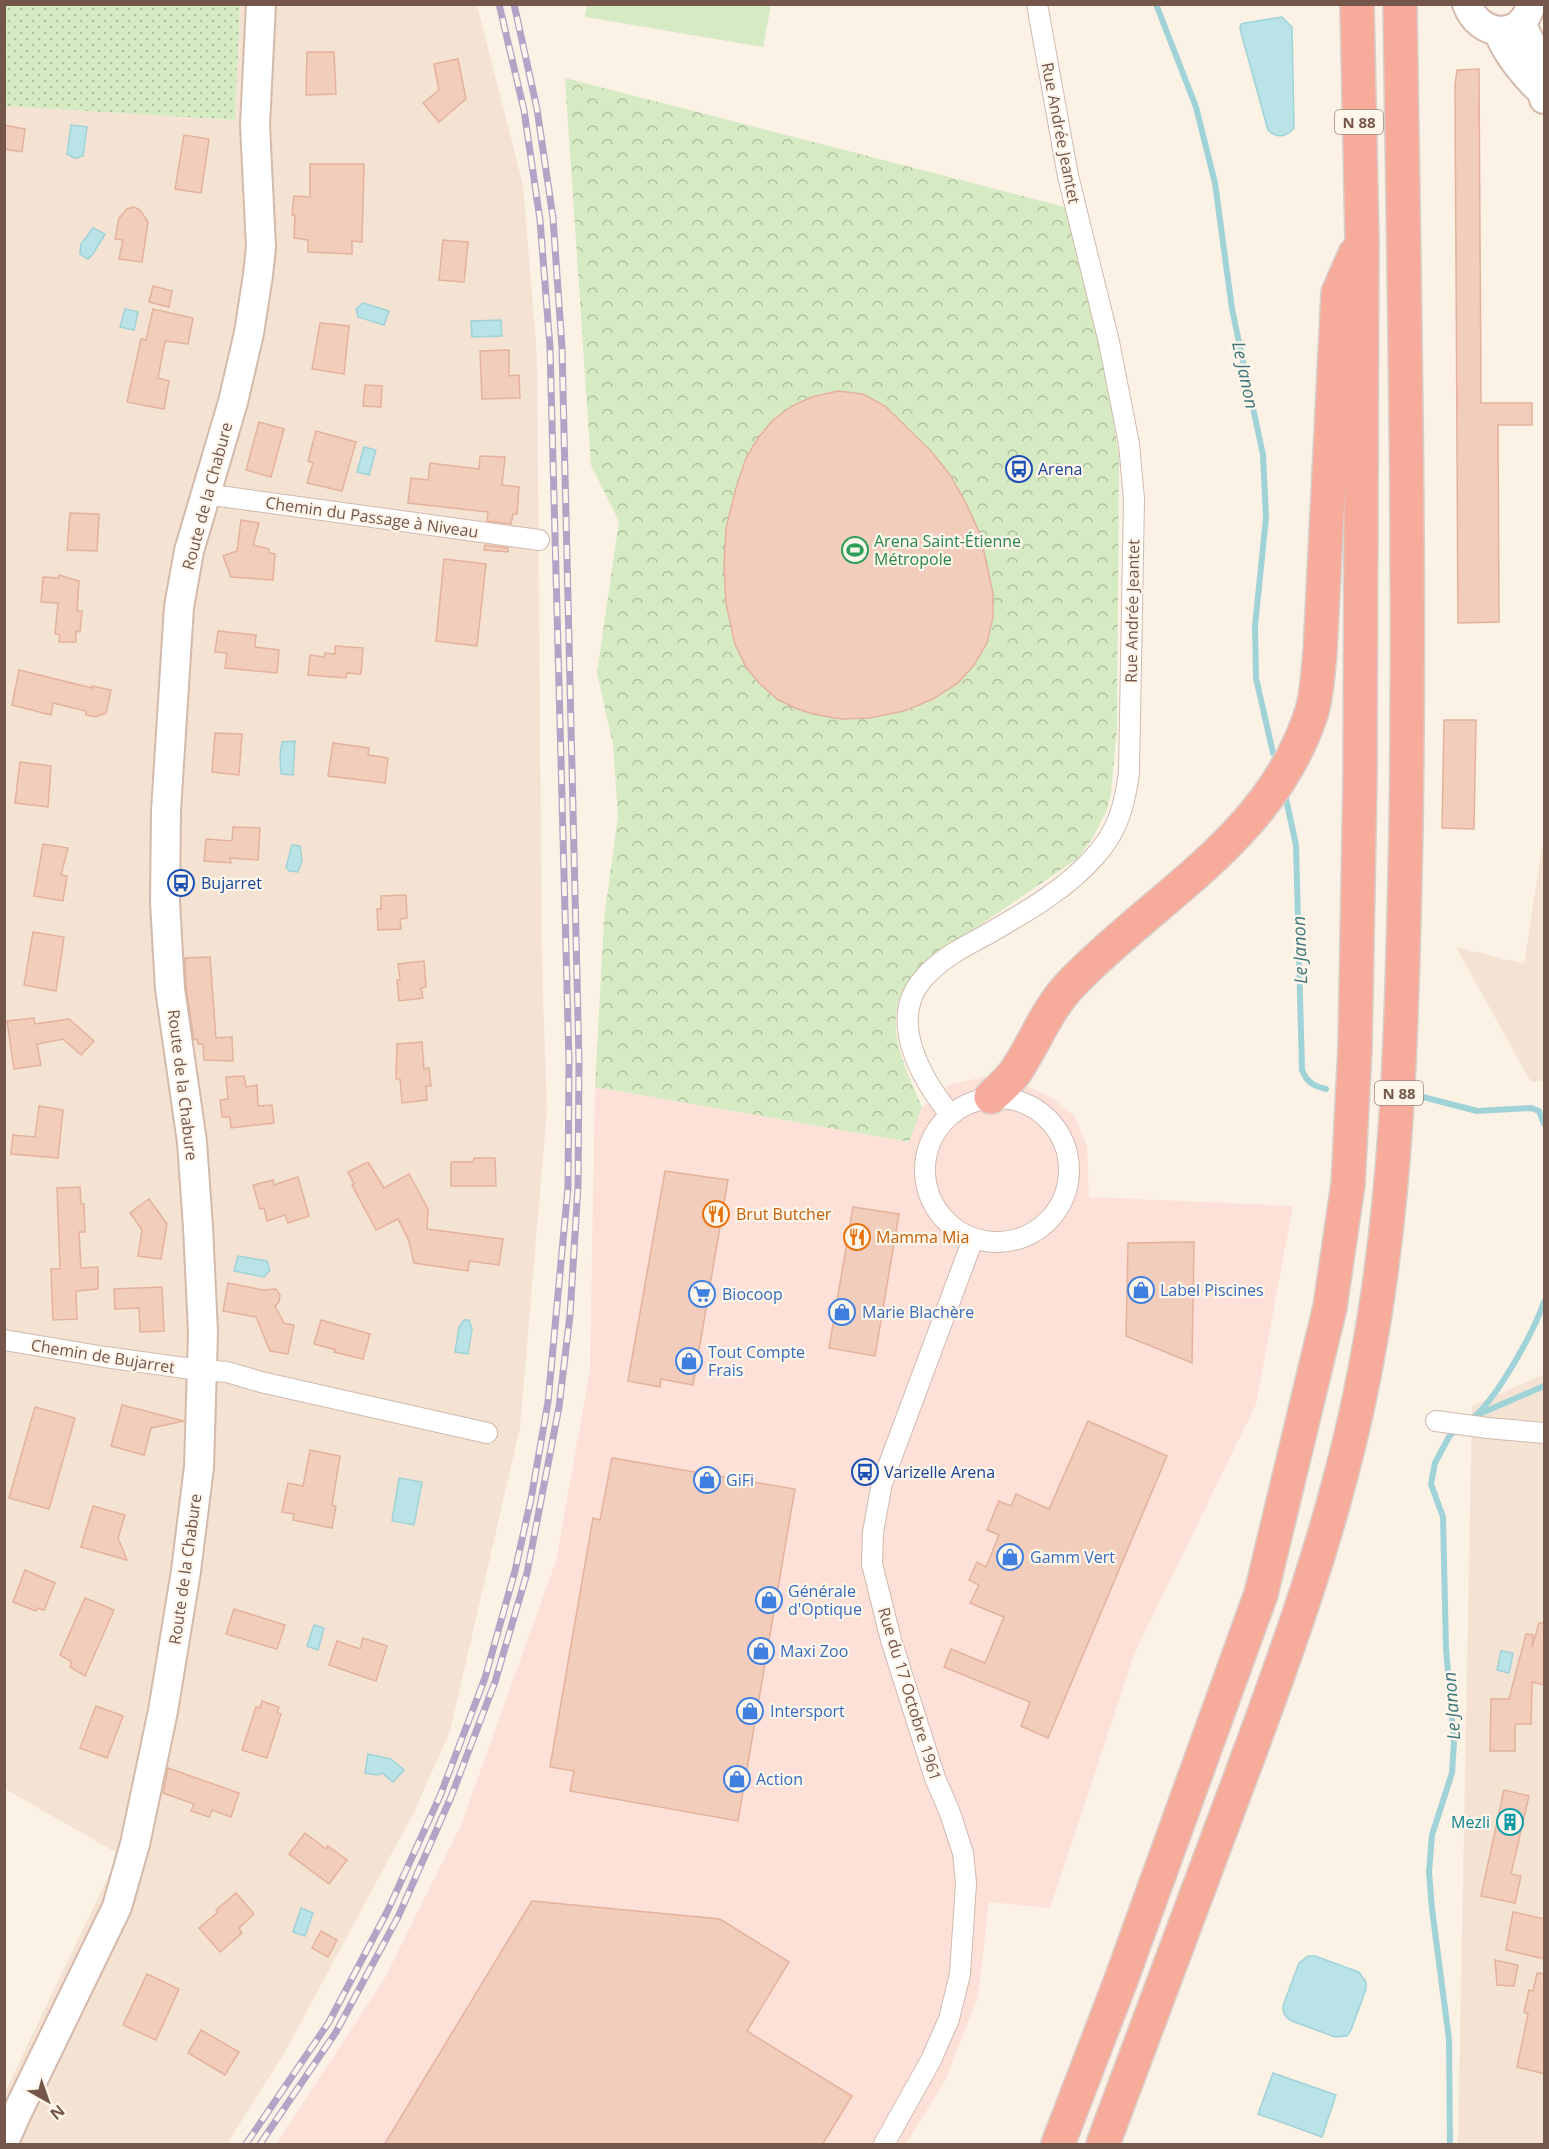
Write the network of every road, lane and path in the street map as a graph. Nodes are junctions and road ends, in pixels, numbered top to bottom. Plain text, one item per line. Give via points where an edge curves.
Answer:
1 (261, 4) edge
2 (1037, 4) edge
3 (1357, 4) edge
4 (1400, 4) edge
5 (1467, 4) edge
6 (1517, 19) edge
7 (1543, 95) edge
8 (1362, 239) junction
9 (205, 494) junction
10 (539, 540) dead end
11 (991, 1097) junction
12 (950, 1114) junction
13 (973, 1239) junction
14 (4, 1340) edge
15 (202, 1370) junction
16 (1442, 1422) dead end
17 (487, 1432) dead end
18 (1545, 1433) edge
19 (4, 2142) edge
20 (884, 2145) edge
21 (1058, 2145) edge
22 (1103, 2145) edge

1 - 9 main road, Route de la Chabure via 255,124 261,246 258,275 233,402
2 - 12 street, Rue Andrée Jeantet via 1068,176 1111,351 1129,444 1134,499 1129,772 1126,800 1115,828 1097,855 1041,901 949,956 922,979 912,996 907,1015 909,1039 930,1085
3 - 8 highway, N 88
4 - 22 highway, N 88 via 1407,765 1400,1074 1379,1293 1348,1452 1318,1553 1259,1728
5 - 6 main road via 1483,27
6 - 7 main road via 1502,42
8 - 11 highway via 1338,293 1320,653 1312,709 1298,749 1275,790 1240,833 1071,984 1046,1015 1014,1073
8 - 21 highway, N 88 via 1355,1048 1348,1184 1330,1307 1260,1594
9 - 10 street, Chemin du Passage à Niveau
9 - 15 main road, Route de la Chabure via 179,607 166,811 165,902 170,989 198,1227
11 - 12 street
11 - 13 street via 1015,1100 1042,1113 1057,1130 1066,1149 1069,1171 1058,1208 1039,1228 1020,1239 998,1243
12 - 13 street via 930,1142 925,1165 927,1190 937,1211 954,1229
13 - 20 street, Rue du 17 Octobre 1961 via 882,1483 873,1532 872,1564 891,1640 963,1853 966,1883 960,1974 949,2019
14 - 15 street, Chemin de Bujarret
15 - 17 street, Chemin de Bujarret via 227,1372 261,1383
15 - 19 main road, Route de la Chabure via 199,1467 186,1571 163,1711 127,1876 112,1917
16 - 18 street

